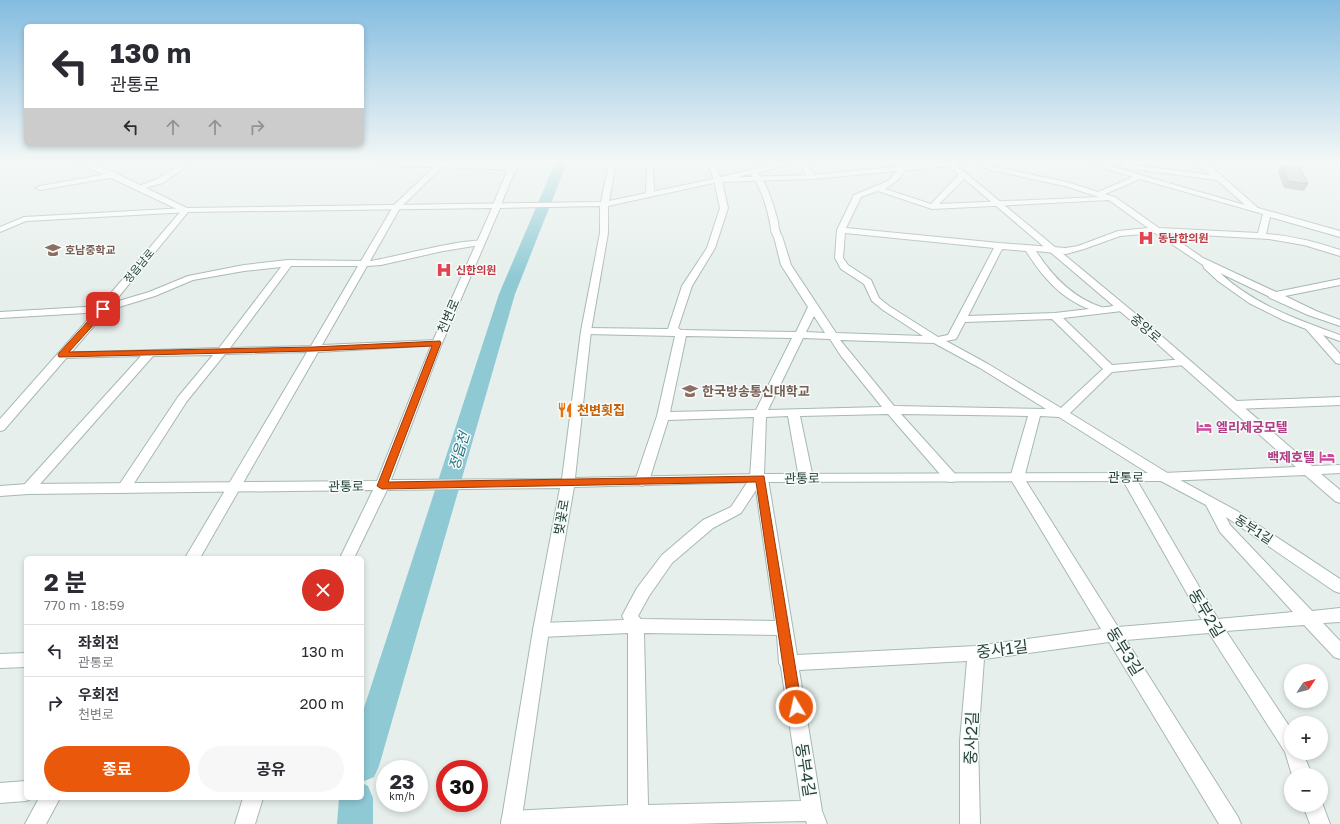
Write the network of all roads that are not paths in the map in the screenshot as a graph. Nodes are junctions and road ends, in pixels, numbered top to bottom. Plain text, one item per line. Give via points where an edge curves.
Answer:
1 (167, 201) edge
2 (402, 201) edge
3 (498, 201) edge
4 (617, 201) edge
5 (723, 201) edge
6 (767, 201) edge
7 (855, 201) edge
8 (914, 201) edge
9 (937, 201) edge
10 (995, 201) edge
11 (1056, 201) edge
12 (1116, 201) edge
13 (1226, 201) edge
14 (1247, 201) edge
15 (604, 204) junction
16 (998, 204) junction
17 (398, 207) junction
18 (496, 207) junction
19 (932, 207) junction
20 (186, 210) junction
21 (1257, 210) junction
22 (1267, 213) junction
23 (0, 230) edge
24 (841, 230) junction
25 (1157, 230) junction
26 (1340, 234) edge
27 (1262, 235) junction
28 (480, 242) junction
29 (999, 246) junction
30 (1029, 248) junction
31 (1052, 250) junction
32 (1340, 254) edge
33 (1200, 260) junction
34 (288, 263) junction
35 (364, 264) junction
36 (1340, 282) edge
37 (1275, 296) junction
38 (1250, 300) junction
39 (814, 307) junction
40 (1122, 308) junction
41 (103, 309) junction
42 (1101, 310) junction
43 (0, 315) edge
44 (1055, 316) junction
45 (961, 319) junction
46 (1340, 323) edge
47 (1309, 328) junction
48 (586, 331) junction
49 (681, 334) junction
50 (800, 335) junction
51 (834, 336) junction
52 (1340, 338) edge
53 (936, 340) junction
54 (437, 343) junction
55 (313, 349) junction
56 (222, 351) junction
57 (150, 353) junction
58 (62, 355) junction
59 (1340, 361) edge
60 (1185, 362) junction
61 (1109, 369) junction
62 (1340, 401) edge
63 (1236, 405) junction
64 (891, 410) junction
65 (1035, 412) junction
66 (793, 413) junction
67 (760, 414) junction
68 (1062, 414) junction
69 (663, 416) junction
70 (0, 427) edge
71 (1340, 469) edge
72 (1308, 470) junction
73 (1128, 477) junction
74 (1164, 477) junction
75 (759, 478) junction
76 (806, 478) junction
77 (951, 478) junction
78 (1017, 478) junction
79 (642, 481) junction
80 (568, 483) junction
81 (382, 486) junction
82 (124, 488) junction
83 (232, 488) junction
84 (28, 489) junction
85 (0, 491) edge
86 (1340, 498) edge
87 (1211, 502) junction
88 (193, 556) edge
89 (348, 556) edge
90 (1339, 586) edge
91 (1340, 615) edge
92 (1309, 619) junction
93 (636, 626) junction
94 (1214, 627) junction
95 (784, 628) junction
96 (541, 630) junction
97 (1114, 634) junction
98 (1340, 652) edge
99 (976, 653) junction
100 (24, 660) edge
101 (0, 661) edge
102 (788, 663) junction
103 (1284, 734) edge
104 (24, 791) edge
105 (0, 793) edge
106 (49, 800) edge
107 (252, 800) edge
108 (1316, 812) edge
109 (815, 818) edge
110 (637, 820) edge
111 (511, 822) edge
112 (35, 824) edge
113 (245, 824) edge
114 (970, 824) edge
115 (1231, 824) edge
116 (1320, 824) edge

1 - 20 street
2 - 17 street
3 - 18 street, 천변로
4 - 15 street
5 - 49 street via 724,208 711,248 687,286 673,329
6 - 39 street via 786,265
7 - 24 street
8 - 19 street
9 - 19 street
10 - 16 street, 중앙로
11 - 16 street
12 - 25 street
13 - 21 street
14 - 21 street
15 - 18 street
15 - 48 street, 벚꽃로 via 604,233
16 - 19 street
16 - 31 street, 중앙로
17 - 18 street
17 - 20 street
17 - 35 street
18 - 28 street, 천변로
20 - 23 street via 24,219
20 - 41 street, 정읍남로
21 - 22 street
22 - 26 street
22 - 27 street
24 - 29 street
24 - 53 street, 동부1길 via 839,258 844,267 868,282 875,299 886,308
25 - 27 street
25 - 31 street via 1112,235 1074,250
25 - 33 street
27 - 32 street via 1302,242
28 - 35 street
28 - 54 street, 천변로
29 - 30 street
29 - 45 street
30 - 31 street
30 - 42 street via 1060,289 1082,304
31 - 40 street, 중앙로
33 - 37 street
33 - 38 street via 1218,278
34 - 35 street
34 - 41 street via 191,278 152,294
34 - 56 street
35 - 55 street
36 - 37 street
37 - 38 street
37 - 46 street
38 - 47 street
39 - 50 street
39 - 51 street
40 - 42 street
40 - 60 street, 중앙로
41 - 43 street
41 - 58 street, 정읍남로
42 - 44 street
44 - 45 street
44 - 61 street
45 - 53 street via 952,337
47 - 52 street
47 - 59 street
48 - 49 street
48 - 80 street, 벚꽃로
49 - 50 street
49 - 69 street
50 - 51 street
50 - 67 street
51 - 53 street
51 - 64 street via 845,354
53 - 68 street, 동부1길
54 - 55 street
54 - 81 street, 천변로
55 - 56 street
55 - 83 street
56 - 57 street
56 - 82 street via 182,400
57 - 58 street
57 - 84 street
58 - 70 street, 정읍남로
60 - 61 street
60 - 63 street, 중앙로
61 - 68 street
62 - 63 street
63 - 72 street, 중앙로
64 - 65 street
64 - 66 street
64 - 77 street
65 - 68 street
65 - 78 street
66 - 67 street
66 - 76 street
67 - 69 street
67 - 75 street, 동부4길
68 - 74 street, 동부1길
69 - 79 street
71 - 72 street, 관통로
72 - 74 street, 관통로
72 - 86 street, 중앙로
73 - 74 street, 관통로
73 - 78 street, 관통로
73 - 94 street, 동부2길
74 - 87 street, 동부1길
75 - 76 street, 관통로
75 - 79 street, 관통로
75 - 93 street via 736,510 708,524 667,559 643,592 630,616
75 - 95 street, 동부4길
76 - 77 street, 관통로
77 - 78 street, 관통로
78 - 97 street, 동부3길
79 - 80 street, 관통로
80 - 81 street, 관통로
80 - 96 street, 벚꽃로
81 - 83 street, 관통로
81 - 89 street, 천변로
82 - 83 street, 관통로
82 - 84 street, 관통로
83 - 88 street
84 - 85 street, 관통로
87 - 90 street, 동부1길
87 - 92 street via 1225,528
91 - 92 street, 중사1길
92 - 94 street, 중사1길
92 - 98 street
93 - 95 street
93 - 96 street
93 - 110 street
94 - 97 street, 중사1길
94 - 103 street, 동부2길
95 - 102 street, 동부4길
96 - 111 street, 벚꽃로
97 - 99 street, 중사1길
97 - 115 street, 동부3길
99 - 102 street, 중사1길
99 - 114 street, 중사2길 via 970,741
100 - 101 street
102 - 109 street, 동부4길
104 - 105 street
106 - 112 street
107 - 113 street
108 - 116 street
109 - 110 street
110 - 111 street

